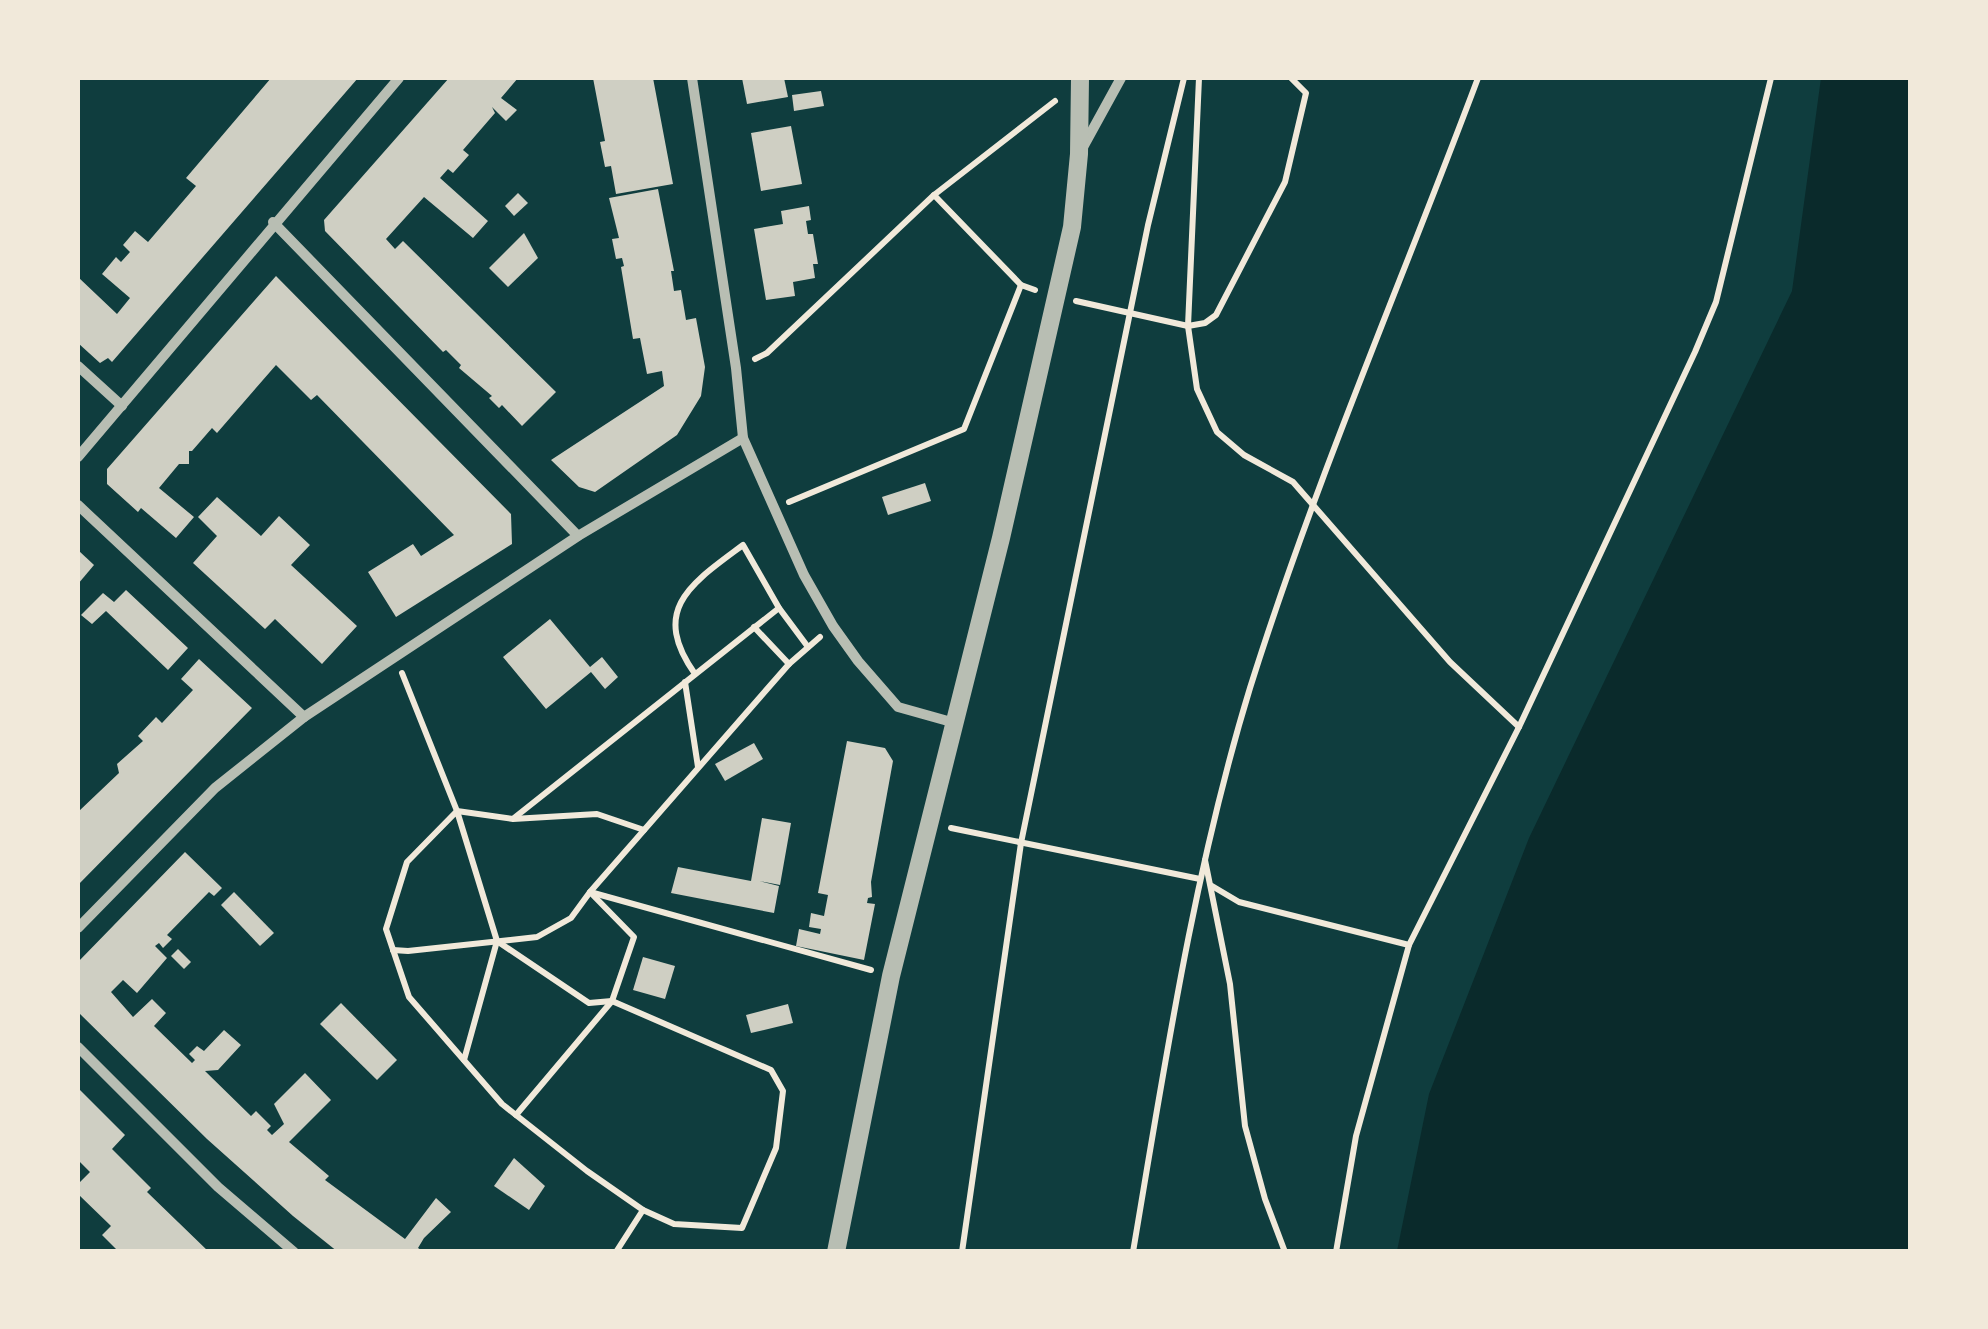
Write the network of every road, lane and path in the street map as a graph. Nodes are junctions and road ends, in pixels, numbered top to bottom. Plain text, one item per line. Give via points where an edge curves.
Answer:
1 (399, 78) edge
2 (692, 78) edge
3 (1121, 78) edge
4 (1184, 78) edge
5 (1200, 78) edge
6 (1291, 78) edge
7 (1478, 78) edge
8 (1772, 78) edge
9 (1080, 80) edge
10 (1080, 154) junction
11 (934, 195) junction
12 (273, 222) junction
13 (1021, 285) junction
14 (1058, 297) junction
15 (1131, 312) junction
16 (1188, 326) junction
17 (78, 366) edge
18 (736, 368) junction
19 (122, 406) junction
20 (743, 438) junction
21 (78, 458) edge
22 (78, 505) edge
23 (1313, 507) junction
24 (774, 508) junction
25 (578, 536) junction
26 (779, 608) junction
27 (833, 626) junction
28 (754, 627) junction
29 (808, 647) junction
30 (396, 657) junction
31 (789, 664) junction
32 (695, 674) junction
33 (686, 682) junction
34 (304, 717) junction
35 (955, 723) junction
36 (1519, 727) junction
37 (698, 768) junction
38 (457, 810) junction
39 (513, 819) junction
40 (928, 823) junction
41 (644, 830) junction
42 (1021, 843) junction
43 (1205, 859) junction
44 (1200, 879) junction
45 (1211, 886) junction
46 (590, 892) junction
47 (78, 928) edge
48 (497, 941) junction
49 (1409, 945) junction
50 (393, 950) junction
51 (891, 976) junction
52 (612, 1001) junction
53 (78, 1047) edge
54 (464, 1062) junction
55 (516, 1115) junction
56 (643, 1210) junction
57 (294, 1252) edge
58 (616, 1252) edge
59 (836, 1252) edge
60 (962, 1252) edge
61 (1133, 1252) edge
62 (1285, 1252) edge
63 (1336, 1252) edge

1 - 12 street
2 - 18 street
3 - 10 street
4 - 15 path
5 - 16 path
6 - 16 path via 1306,94 1284,182 1216,315
7 - 23 path
8 - 36 path via 1716,302
9 - 10 street
9 - 11 path
10 - 14 street
11 - 13 path
11 - 18 path via 768,353
12 - 19 street
12 - 25 street
13 - 14 path
13 - 24 path via 964,429
14 - 15 path
14 - 35 street
15 - 16 path
15 - 42 path
16 - 23 path via 1197,389 1218,432 1293,482
17 - 19 street
18 - 20 street
19 - 21 street
20 - 24 street
20 - 25 street
22 - 34 street
23 - 36 path via 1450,662
23 - 43 path via 1250,689
24 - 27 street
25 - 30 street
26 - 28 path
26 - 29 path
26 - 32 path via 743,545 698,578 675,625
27 - 29 path
27 - 35 street via 898,707
28 - 31 path
28 - 32 path
29 - 31 path
30 - 34 street
30 - 38 path
31 - 37 path
32 - 33 path
33 - 37 path
33 - 39 path
34 - 47 street via 215,788
35 - 40 street
36 - 49 path
37 - 41 path
38 - 39 path
38 - 48 path
38 - 50 path via 407,862 386,929
39 - 41 path via 596,814
40 - 42 path
40 - 51 street
41 - 46 path
42 - 44 path
42 - 60 path
43 - 44 path
43 - 45 path
44 - 61 path
45 - 49 path via 1239,902
45 - 62 path via 1230,984 1245,1126
46 - 48 path via 572,918 538,938
46 - 51 path
46 - 52 path via 634,938
48 - 50 path
48 - 52 path via 589,1003
48 - 54 path
49 - 63 path via 1356,1136
50 - 54 path via 408,997
51 - 59 street
52 - 55 path
52 - 56 path via 771,1070 783,1091 776,1148 742,1228 674,1224
53 - 57 street
54 - 55 path
55 - 56 path
56 - 58 path

